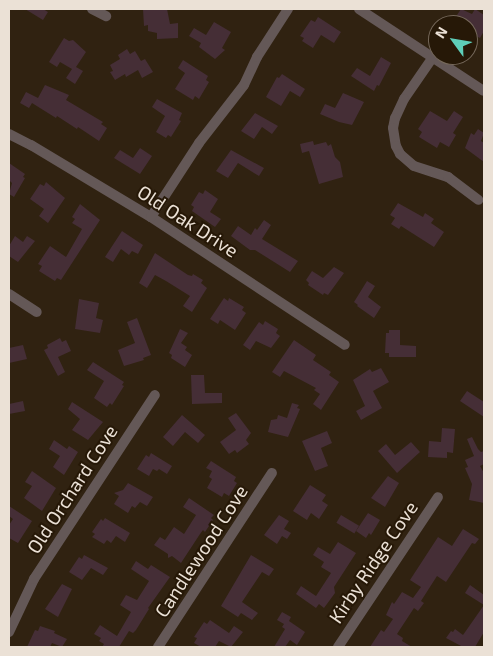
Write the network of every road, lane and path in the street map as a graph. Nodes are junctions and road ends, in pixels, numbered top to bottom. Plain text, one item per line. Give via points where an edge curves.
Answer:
1 (92, 9) edge
2 (288, 9) edge
3 (359, 9) edge
4 (106, 16) dead end
5 (428, 54) edge
6 (428, 65) edge
7 (445, 65) edge
8 (484, 91) edge
9 (9, 134) edge
10 (478, 200) dead end
11 (151, 217) junction
12 (9, 294) edge
13 (37, 312) dead end
14 (344, 345) dead end
15 (156, 395) dead end
16 (272, 473) dead end
17 (438, 497) dead end
18 (9, 632) edge
19 (158, 647) edge
20 (338, 647) edge

1 - 4 street
2 - 11 street via 264,45 244,85 203,137
3 - 5 street
6 - 10 street via 395,118 396,146 414,166 448,177
7 - 8 street
9 - 11 street, Old Oak Drive
11 - 14 street, Old Oak Drive
12 - 13 street
15 - 18 street, Old Orchard Cove via 34,579
16 - 19 street, Candlewood Cove
17 - 20 street, Kirby Ridge Cove

